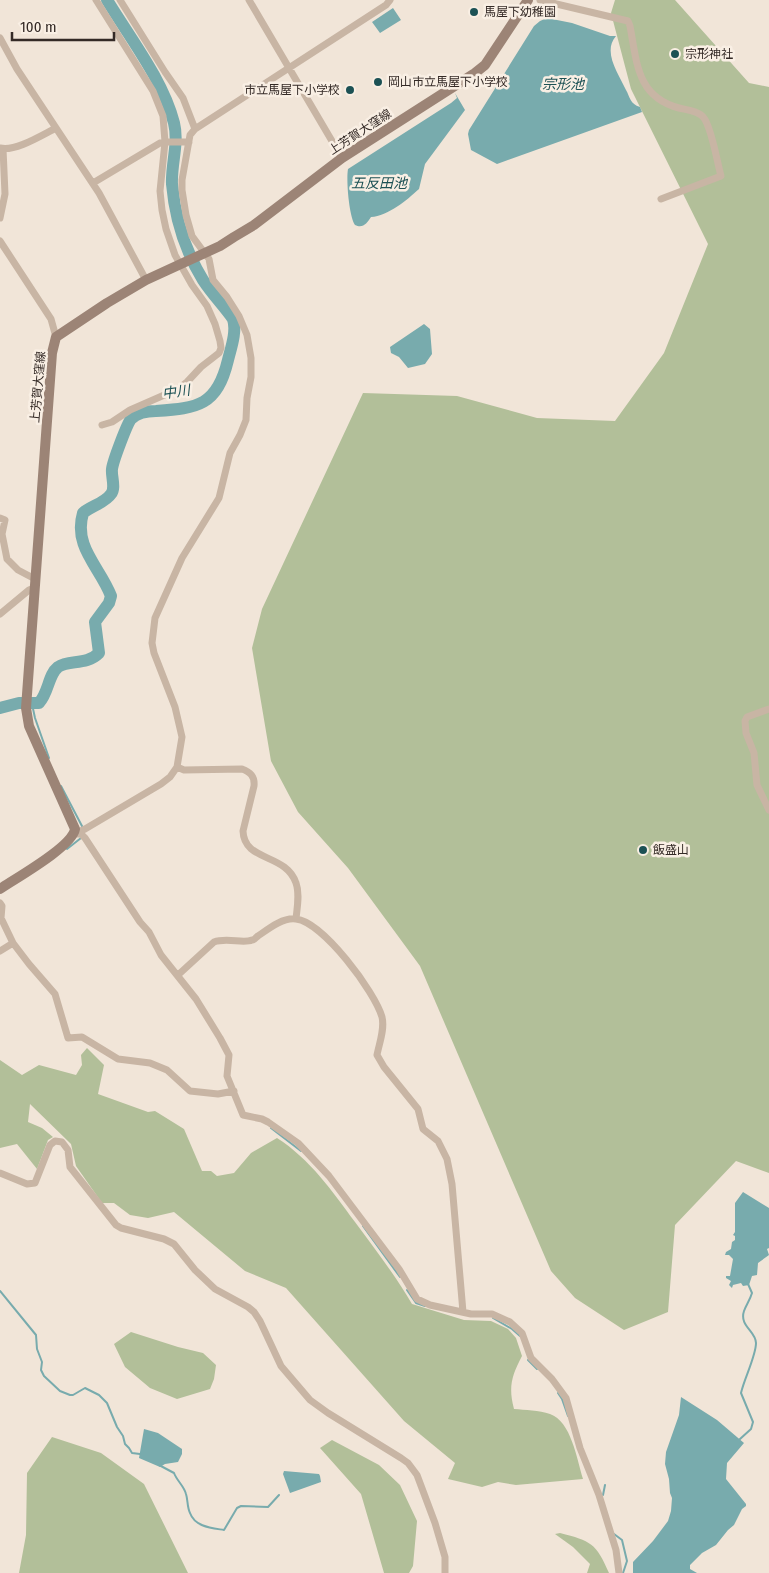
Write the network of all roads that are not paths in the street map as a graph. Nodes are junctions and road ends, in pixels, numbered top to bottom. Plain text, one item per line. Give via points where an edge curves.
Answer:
1 (96, 0) edge
2 (120, 0) edge
3 (250, 0) edge
4 (390, 0) edge
5 (528, 0) edge
6 (540, 0) edge
7 (0, 38) edge
8 (288, 67) junction
9 (56, 128) junction
10 (195, 129) junction
11 (166, 142) junction
12 (186, 142) junction
13 (2, 148) edge
14 (342, 158) junction
15 (93, 183) junction
16 (661, 199) dead end
17 (0, 218) edge
18 (0, 240) edge
19 (203, 254) junction
20 (182, 263) junction
21 (146, 280) junction
22 (56, 337) junction
23 (102, 424) dead end
24 (0, 518) edge
25 (35, 584) junction
26 (0, 614) edge
27 (769, 709) edge
28 (177, 767) junction
29 (769, 810) edge
30 (80, 831) junction
31 (0, 889) edge
32 (0, 903) edge
33 (296, 919) junction
34 (13, 943) junction
35 (0, 951) edge
36 (179, 974) junction
37 (232, 1092) junction
38 (0, 1173) edge
39 (463, 1312) junction
40 (445, 1573) edge
41 (619, 1573) edge

1 - 11 street via 153,92 163,116
2 - 10 street via 183,98
3 - 8 street
4 - 8 street
5 - 14 main road, 上芳賀大窪線 via 485,65
6 - 16 street via 628,21 642,78 656,99 703,117 721,176
7 - 9 street
8 - 10 street
8 - 14 street
9 - 13 street via 21,145
9 - 15 street
10 - 12 street
11 - 12 street
11 - 15 street
11 - 20 street via 160,191 162,210 175,255
12 - 19 street via 182,190 188,226
13 - 17 street via 5,194
14 - 19 main road, 上芳賀大窪線 via 254,225
15 - 21 street
18 - 22 street via 51,319
19 - 20 main road, 上芳賀大窪線
19 - 28 street via 209,259 213,280 239,316 247,335 251,377 246,420 230,452 219,498 182,558 154,618 154,653 175,707 182,736
20 - 21 main road, 上芳賀大窪線
20 - 23 street via 215,324 220,341 219,353 178,389
21 - 22 main road, 上芳賀大窪線
22 - 25 main road, 上芳賀大窪線 via 52,353
24 - 25 street via 4,520 2,534 7,559
25 - 26 street
25 - 30 main road, 上芳賀大窪線 via 26,703 29,726 52,780
27 - 29 street via 747,717 745,721 746,734 754,753 757,785
28 - 30 street via 161,784
28 - 33 street via 184,770 242,769 252,775 255,780 243,837 249,848 279,862 293,877 298,892
30 - 31 main road
30 - 36 street via 149,932 161,956
32 - 34 street via 1,918
33 - 36 street via 276,924 252,941 214,942
33 - 39 street via 329,940 372,994 383,1018 377,1055 418,1108 424,1129 444,1151 452,1184
34 - 35 street
34 - 37 street via 55,994 68,1038 82,1037 118,1059 150,1063 167,1070 190,1091
36 - 37 street via 228,1055 227,1071
37 - 39 street via 242,1115 262,1119 298,1143 329,1176 399,1269 417,1299
38 - 40 street via 27,1184 35,1183 50,1145 54,1141 62,1142 68,1150 70,1167 116,1225 174,1244 214,1289 254,1312 281,1366 310,1400 401,1458 413,1470 443,1546
39 - 41 street via 492,1314 516,1326 531,1358 566,1398 616,1550

